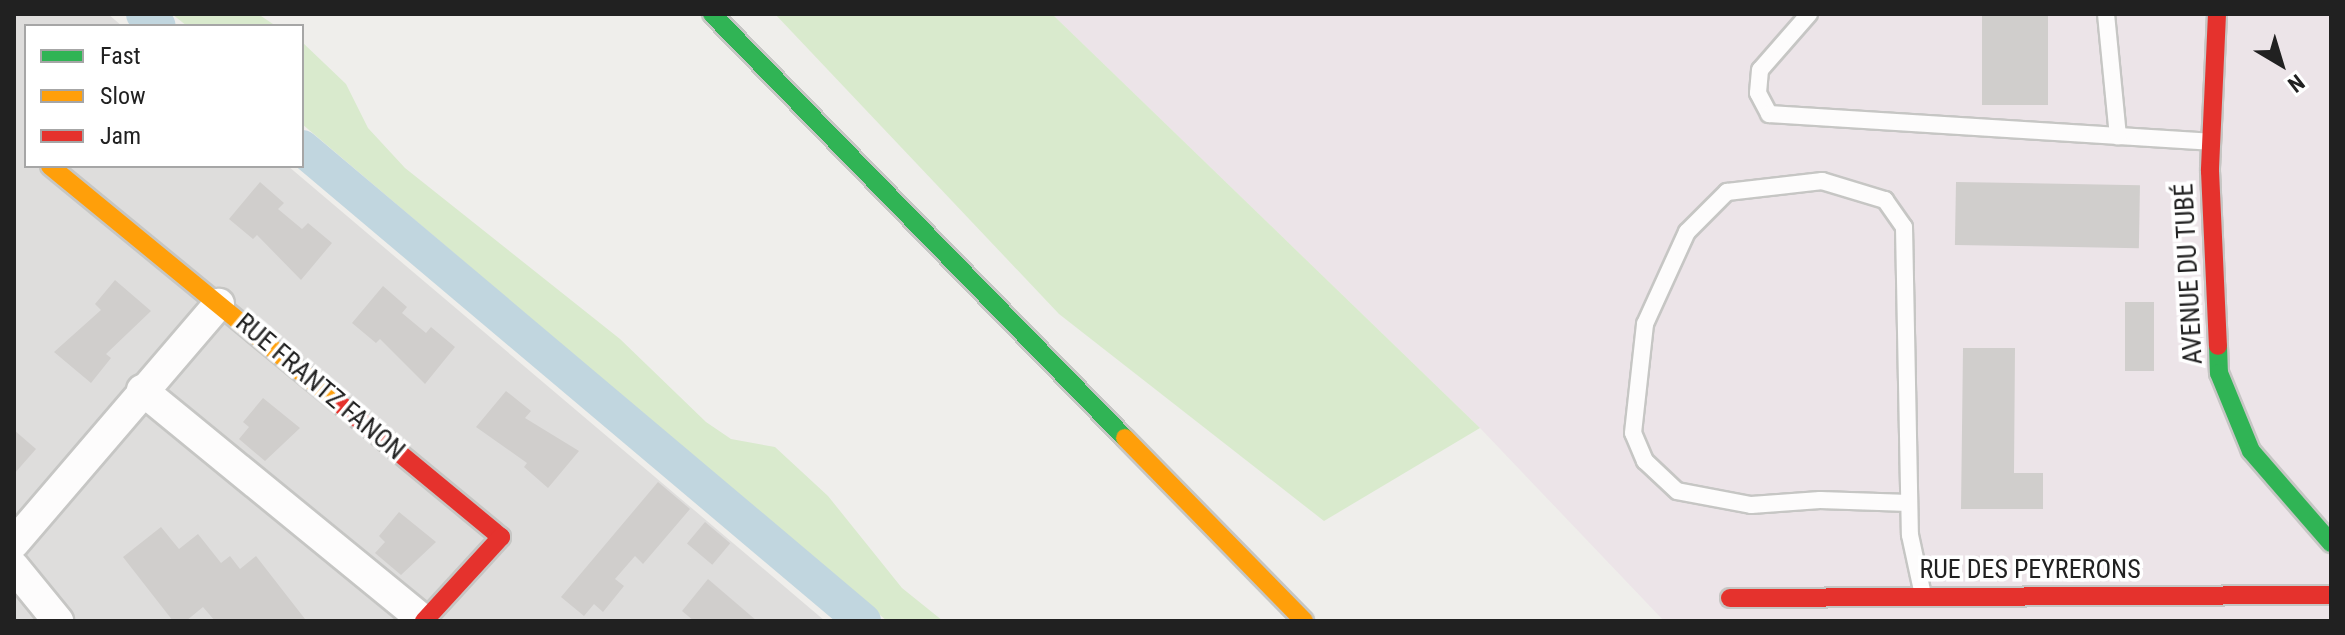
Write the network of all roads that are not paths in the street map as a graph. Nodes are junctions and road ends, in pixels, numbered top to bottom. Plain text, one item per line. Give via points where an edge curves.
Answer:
1 (712, 14) edge
2 (1809, 14) edge
3 (2106, 14) edge
4 (2217, 14) edge
5 (2118, 136) junction
6 (2211, 142) junction
7 (52, 168) edge
8 (219, 304) junction
9 (142, 390) junction
10 (1909, 503) junction
11 (14, 543) edge
12 (2331, 543) edge
13 (14, 568) edge
14 (2331, 595) edge
15 (1923, 597) junction
16 (1730, 598) dead end
17 (2299, 608) edge
18 (58, 621) edge
19 (424, 621) edge
20 (1304, 621) edge

1 - 20 street
2 - 5 lane via 1760,70 1758,93 1769,114
3 - 5 lane
4 - 6 street, AVENUE DU TUBÉ
5 - 6 lane
6 - 12 street, AVENUE DU TUBÉ via 2219,373 2251,451
7 - 8 street, RUE FRANTZ FANON
8 - 9 street
8 - 19 street, RUE FRANTZ FANON via 501,537
9 - 11 street
9 - 19 street, RUE FRANTZ FANON
10 - 10 lane via 1904,227 1885,200 1822,181 1727,192 1687,232 1645,324 1633,433 1645,461 1677,491 1751,505 1820,500
10 - 15 lane
13 - 18 street
14 - 17 street, RUE DES PEYRERONS
15 - 16 street, RUE DES PEYRERONS
15 - 17 street, RUE DES PEYRERONS

